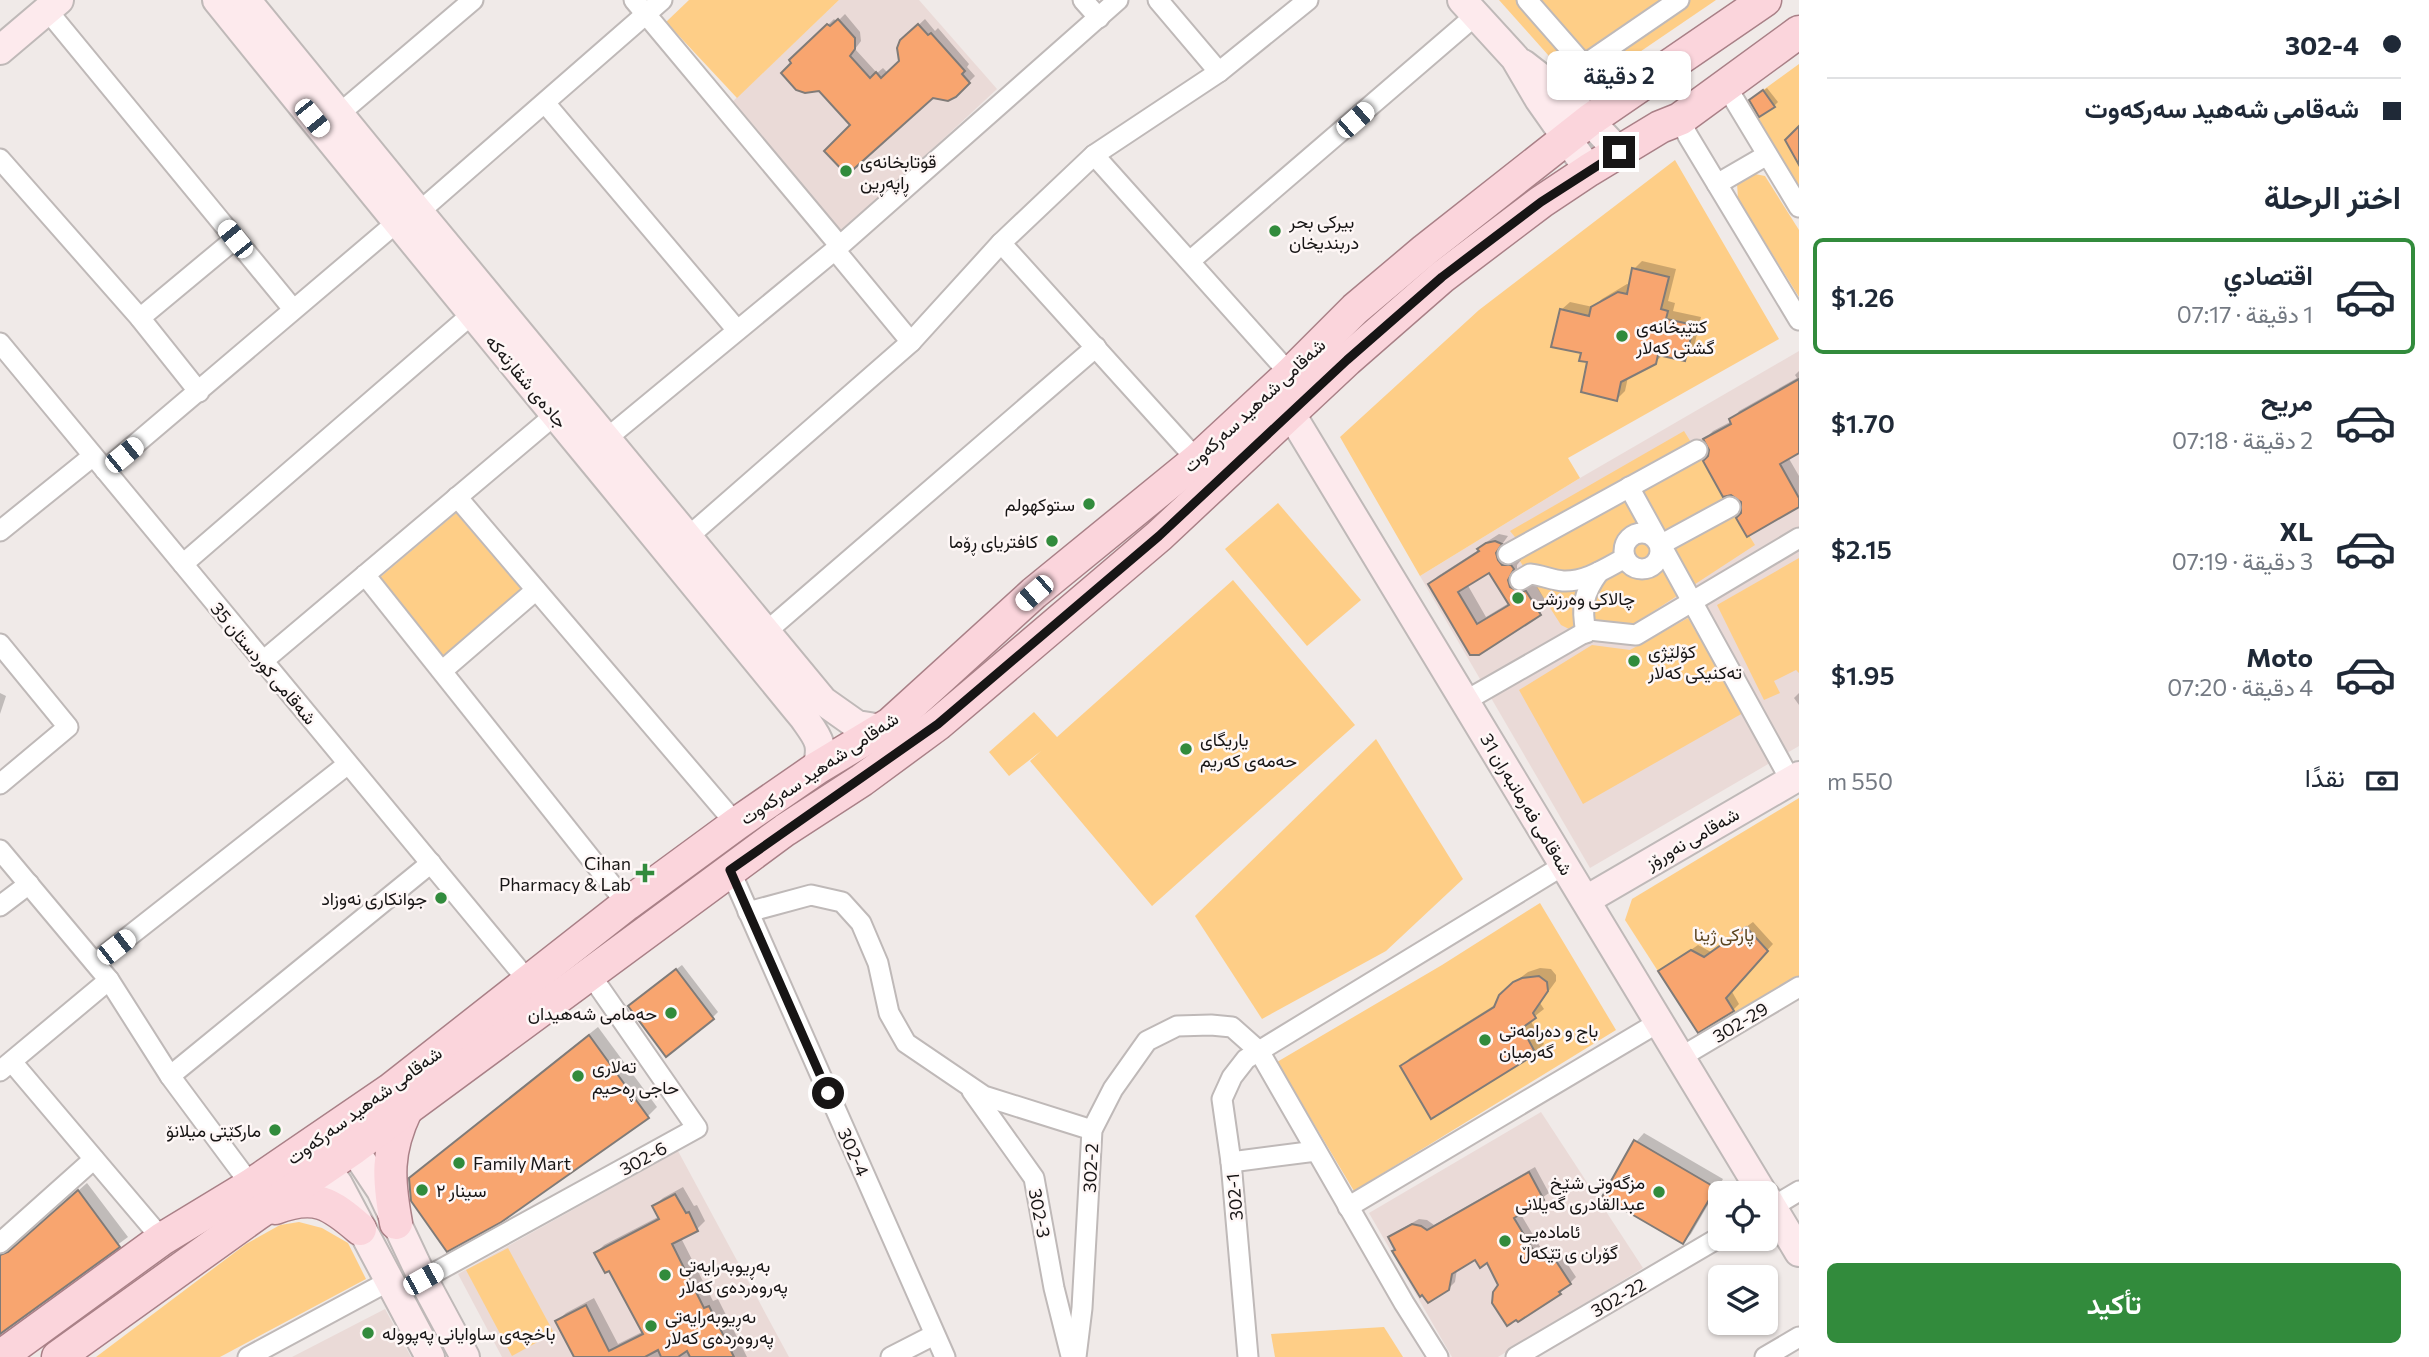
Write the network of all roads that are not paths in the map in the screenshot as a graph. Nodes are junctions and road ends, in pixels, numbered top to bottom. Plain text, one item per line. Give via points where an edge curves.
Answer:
1 (217, 0) edge
2 (473, 0) edge
3 (662, 0) edge
4 (1083, 0) edge
5 (1118, 0) edge
6 (1158, 0) edge
7 (1307, 0) edge
8 (1527, 0) edge
9 (1679, 0) edge
10 (1765, 0) edge
11 (256, 4) edge
12 (53, 5) edge
13 (640, 7) edge
14 (1469, 8) edge
15 (1099, 18) junction
16 (1799, 32) edge
17 (0, 50) edge
18 (1219, 72) junction
19 (1726, 86) junction
20 (545, 103) junction
21 (338, 114) junction
22 (1680, 119) junction
23 (1578, 129) junction
24 (1619, 152) junction
25 (1094, 155) junction
26 (1767, 155) junction
27 (0, 159) edge
28 (1589, 170) junction
29 (1717, 184) junction
30 (1799, 208) edge
31 (408, 218) junction
32 (235, 239) junction
33 (1001, 243) junction
34 (837, 248) junction
35 (1190, 261) junction
36 (293, 309) junction
37 (471, 315) junction
38 (140, 318) junction
39 (1799, 320) edge
40 (737, 330) junction
41 (911, 342) junction
42 (1096, 347) junction
43 (3, 352) edge
44 (1290, 374) junction
45 (199, 392) junction
46 (556, 414) junction
47 (1291, 414) junction
48 (606, 439) junction
49 (1697, 450) dead end
50 (1197, 460) junction
51 (99, 463) junction
52 (1629, 487) junction
53 (457, 497) junction
54 (1730, 508) dead end
55 (0, 531) edge
56 (688, 536) junction
57 (1799, 538) edge
58 (1660, 545) junction
59 (1508, 554) dead end
60 (183, 564) junction
61 (1599, 572) junction
62 (365, 575) junction
63 (1520, 580) dead end
64 (536, 590) junction
65 (1693, 602) junction
66 (767, 631) junction
67 (1586, 633) junction
68 (0, 644) edge
69 (263, 661) junction
70 (442, 671) junction
71 (1465, 701) junction
72 (813, 709) junction
73 (882, 729) junction
74 (348, 764) junction
75 (817, 768) junction
76 (1795, 778) edge
77 (0, 784) edge
78 (736, 824) junction
79 (0, 850) edge
80 (431, 863) junction
81 (1564, 865) junction
82 (730, 870) junction
83 (29, 884) junction
84 (1586, 900) junction
85 (627, 904) junction
86 (0, 906) edge
87 (748, 912) junction
88 (95, 963) junction
89 (590, 974) junction
90 (109, 980) junction
91 (528, 982) junction
92 (1799, 987) edge
93 (1659, 1022) junction
94 (1259, 1051) junction
95 (1681, 1057) junction
96 (6, 1067) edge
97 (170, 1076) junction
98 (969, 1086) junction
99 (406, 1110) junction
100 (1092, 1130) junction
101 (346, 1137) junction
102 (1316, 1151) junction
103 (318, 1156) junction
104 (94, 1159) junction
105 (1231, 1162) junction
106 (1755, 1181) edge
107 (1799, 1191) edge
108 (1778, 1198) edge
109 (254, 1200) junction
110 (1348, 1207) junction
111 (1778, 1219) edge
112 (397, 1223) junction
113 (360, 1229) junction
114 (162, 1239) junction
115 (0, 1243) edge
116 (1708, 1244) edge
117 (1799, 1252) edge
118 (423, 1279) junction
119 (389, 1280) junction
120 (934, 1335) junction
121 (1799, 1337) edge
122 (34, 1347) edge
123 (0, 1357) edge
124 (58, 1357) edge
125 (248, 1357) edge
126 (430, 1357) edge
127 (465, 1357) edge
128 (891, 1357) edge
129 (945, 1357) edge
130 (1074, 1357) edge
131 (1248, 1357) edge
132 (1438, 1357) edge
133 (1516, 1357) edge
134 (1765, 1357) edge

1 - 31 main road, جادەی شقارتەکە
2 - 21 street
3 - 13 street
4 - 15 street
5 - 15 street
6 - 18 street
7 - 18 street
8 - 9 street via 1584,65
10 - 23 main road, شەقامی شەهید سەرکەوت
11 - 21 main road, جادەی شقارتەکە
12 - 17 main road
12 - 32 street
13 - 20 street
13 - 34 street
14 - 23 main road via 1515,58 1553,85
14 - 35 street
15 - 34 street
16 - 19 main road, شەقامی شەهید سەرکەوت
18 - 25 street
19 - 22 main road, شەقامی شەهید سەرکەوت
19 - 26 street
20 - 31 street
20 - 40 street
21 - 31 main road, جادەی شقارتەکە
22 - 24 main road, شەقامی شەهید سەرکەوت
22 - 29 street
23 - 24 main road
23 - 28 main road
23 - 44 main road, شەقامی شەهید سەرکەوت via 1355,309
24 - 28 main road, شەقامی شەهید سەرکەوت
25 - 33 street
25 - 35 street
26 - 29 street
26 - 30 street
27 - 38 street
28 - 47 main road, شەقامی شەهید سەرکەوت via 1442,277
29 - 39 street
31 - 36 street
31 - 37 main road, جادەی شقارتەکە
31 - 48 main road, جادەی شقارتەکە
32 - 36 street
32 - 38 street
33 - 41 street
33 - 42 street
34 - 40 street
34 - 41 street
35 - 44 street
36 - 45 street
37 - 46 main road, جادەی شقارتەکە
37 - 60 street
38 - 45 street
40 - 48 street
41 - 56 street
42 - 50 street
42 - 66 street
43 - 51 street, شەقامی کوردستان 35
44 - 50 main road, شەقامی شەهید سەرکەوت
45 - 51 street
46 - 53 street
46 - 72 main road, جادەی شقارتەکە
47 - 71 main road, شەقامی فەرمانبەران 31
47 - 82 main road, شەقامی شەهید سەرکەوت via 1159,536 938,724
48 - 56 main road, جادەی شقارتەکە
49 - 52 street
50 - 73 main road, شەقامی شەهید سەرکەوت via 1034,593
51 - 55 street
51 - 60 street, شەقامی کوردستان 35
52 - 58 street
52 - 59 street
53 - 62 street
53 - 64 street
54 - 58 street
56 - 66 main road, جادەی شقارتەکە
57 - 65 street
58 - 61 street via 1650,534 1636,534 1626,544 1625,558
58 - 65 street
60 - 69 street, شەقامی کوردستان 35
61 - 63 street via 1573,581 1530,574
61 - 67 street via 1584,597
62 - 69 street
62 - 70 street
64 - 70 street
64 - 78 street
65 - 67 street via 1636,635
65 - 76 street
66 - 72 main road, جادەی شقارتەکە
67 - 71 street
68 - 77 street via 68,727
69 - 74 street, شەقامی کوردستان 35
70 - 85 street
71 - 81 main road, شەقامی فەرمانبەران 31
72 - 73 main road, جادەی شقارتەکە
72 - 75 main road, جادەی شقارتەکە via 822,751
73 - 75 main road, شەقامی شەهید سەرکەوت
74 - 80 street, شەقامی کوردستان 35
74 - 88 street
75 - 78 main road, شەقامی شەهید سەرکەوت
76 - 84 main road, شەقامی نەورۆز
78 - 85 main road, شەقامی شەهید سەرکەوت
79 - 83 street
80 - 91 street, شەقامی کوردستان 35
80 - 97 street
81 - 84 main road, شەقامی فەرمانبەران 31
81 - 94 street, 302-1
82 - 87 street, 302-4
82 - 89 main road, شەقامی شەهید سەرکەوت
83 - 86 street
83 - 88 street
84 - 93 main road, شەقامی فەرمانبەران 31
85 - 91 main road, شەقامی شەهید سەرکەوت
87 - 98 street via 811,895 842,902 861,923 878,963 888,1013 906,1043
87 - 120 street, 302-4
88 - 90 street
89 - 99 main road, شەقامی شەهید سەرکەوت
89 - 118 street, 302-6 via 697,1128
90 - 96 street
90 - 97 street
91 - 101 main road, شەقامی شەهید سەرکەوت via 390,1090
92 - 95 street, 302-29
93 - 95 main road, شەقامی فەرمانبەران 31
93 - 110 street
94 - 100 street, 302-2 via 1231,1027 1177,1026 1147,1041 1113,1089
94 - 102 street
94 - 105 street, 302-1 via 1232,1077 1222,1099
95 - 106 main road, شەقامی فەرمانبەران 31
96 - 104 street
97 - 109 street
98 - 100 street via 985,1096
98 - 130 street, 302-3 via 1034,1178 1054,1288
99 - 101 main road, شەقامی شەهید سەرکەوت
99 - 112 main road via 391,1147 389,1169
100 - 130 street, 302-2 via 1082,1308
101 - 103 main road, شەقامی شەهید سەرکەوت
101 - 112 main road
102 - 105 street
102 - 110 street
103 - 109 main road, شەقامی شەهید سەرکەوت
103 - 113 main road
104 - 114 street
104 - 115 street
105 - 131 street, 302-1
107 - 108 street
109 - 113 main road via 316,1201 339,1210
109 - 114 main road, شەقامی شەهید سەرکەوت
109 - 124 main road, شەقامی شەهید سەرکەوت
110 - 132 street
111 - 117 main road, شەقامی فەرمانبەران 31
112 - 118 main road
113 - 119 main road
114 - 122 main road, شەقامی شەهید سەرکەوت
116 - 133 street, 302-22
118 - 127 main road
119 - 125 street
119 - 126 main road
120 - 128 street
120 - 129 street, 302-4
121 - 134 street
122 - 123 main road, شەقامی شەهید سەرکەوت

